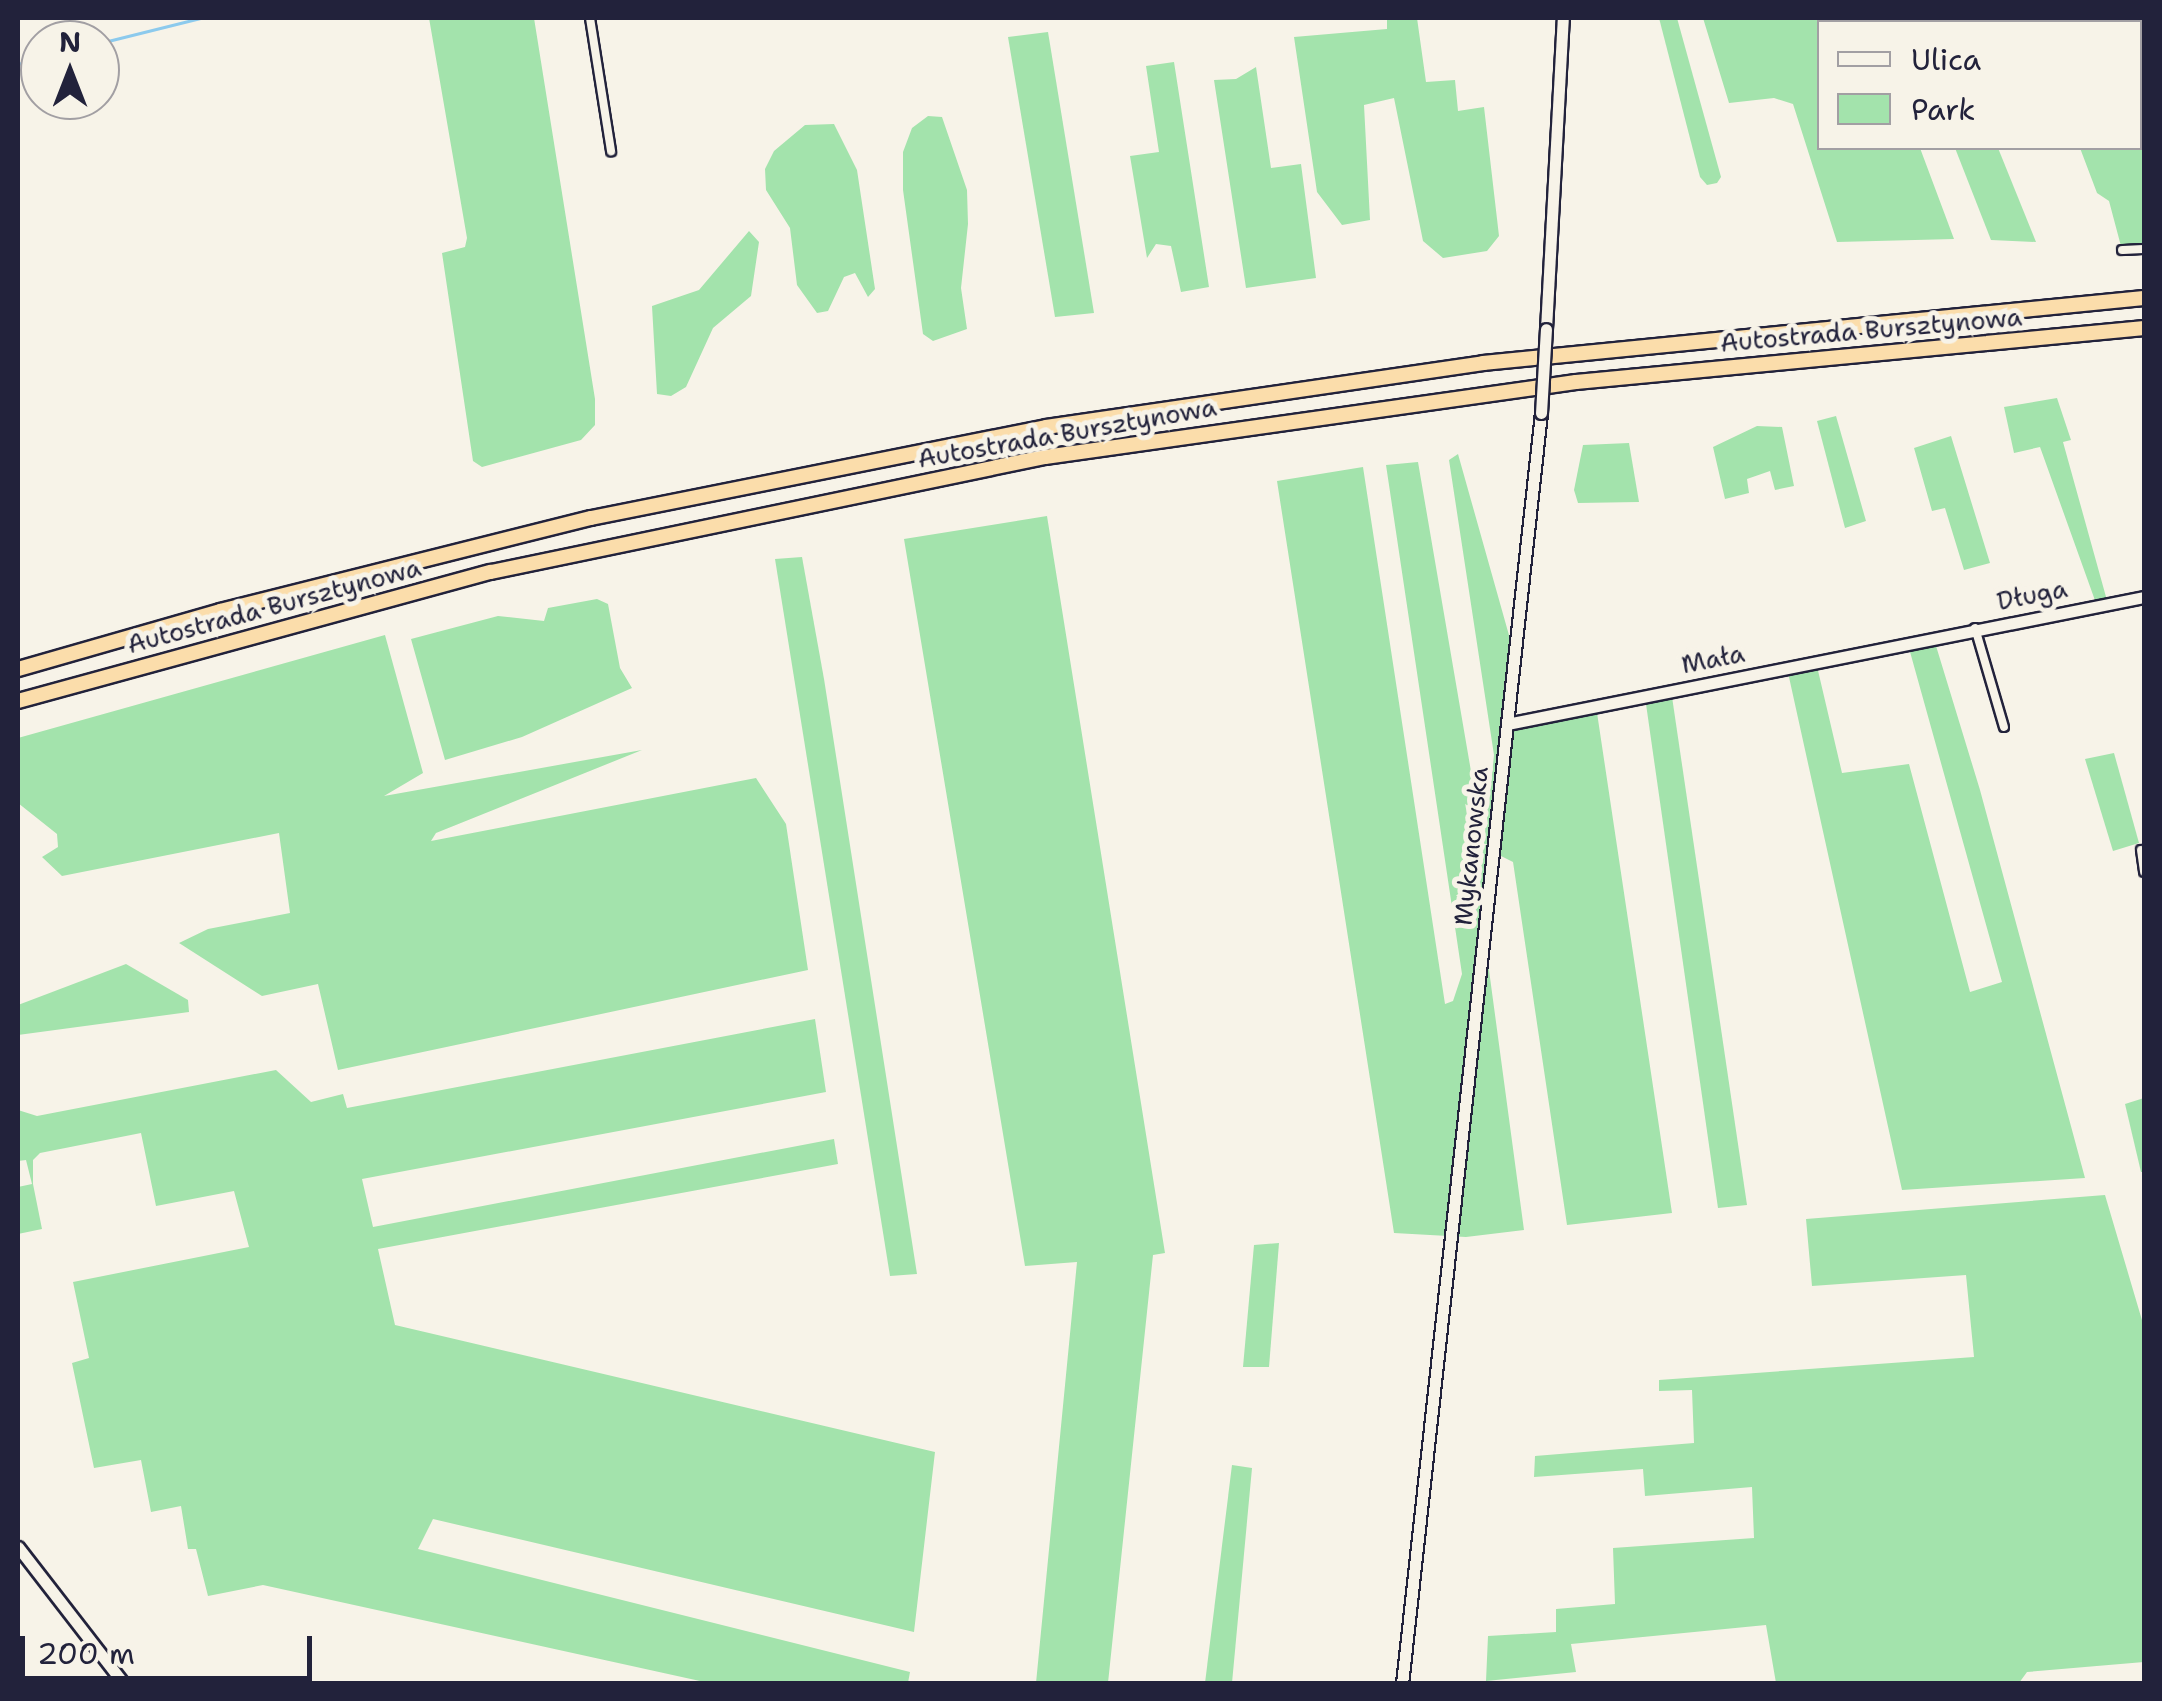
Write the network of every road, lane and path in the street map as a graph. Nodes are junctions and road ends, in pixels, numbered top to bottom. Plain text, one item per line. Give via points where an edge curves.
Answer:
1 (590, 18) edge
2 (1563, 18) edge
3 (611, 150) dead end
4 (2144, 249) edge
5 (2122, 250) dead end
6 (2144, 298) edge
7 (2144, 328) edge
8 (2144, 597) edge
9 (1975, 628) junction
10 (1927, 637) joint
11 (18, 670) edge
12 (18, 701) edge
13 (1507, 724) junction
14 (2004, 727) dead end
15 (2141, 850) dead end
16 (2144, 872) edge
17 (18, 1547) edge
18 (1402, 1681) edge
19 (124, 1684) edge

1 - 3 street
2 - 13 main road, Mykanowska, bridge via 1541,414
4 - 5 street
6 - 11 highway, Autostrada Bursztynowa via 1484,363 1014,433 591,518 220,610
7 - 12 highway, Autostrada Bursztynowa via 1518,388 1045,457 491,572
8 - 9 main road, Długa
9 - 10 main road, Długa
9 - 14 street
10 - 13 main road, Mała
13 - 18 main road, Mykanowska
15 - 16 street
17 - 19 main road

